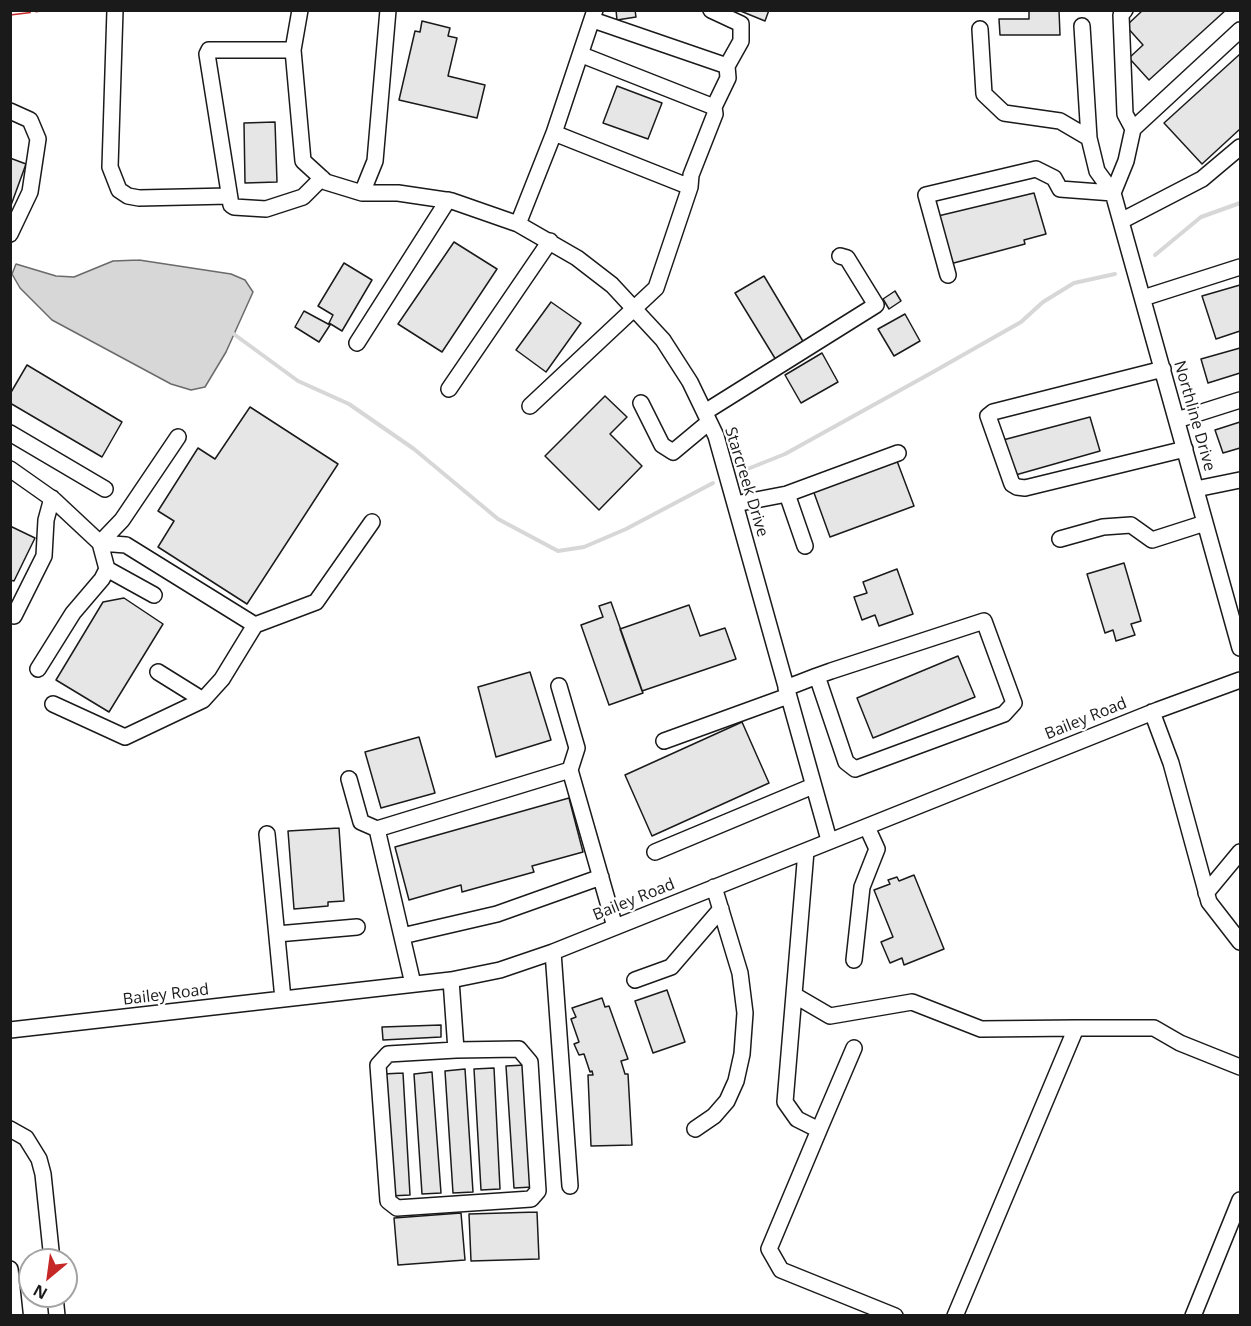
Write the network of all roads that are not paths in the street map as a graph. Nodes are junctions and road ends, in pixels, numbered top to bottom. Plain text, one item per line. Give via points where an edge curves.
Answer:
1 (115, 10) edge
2 (300, 10) edge
3 (388, 10) edge
4 (711, 10) edge
5 (1125, 10) edge
6 (594, 15) edge
7 (1082, 26) dead end
8 (980, 29) dead end
9 (1240, 30) edge
10 (293, 50) junction
11 (582, 56) junction
12 (727, 66) junction
13 (714, 107) junction
14 (10, 111) edge
15 (1133, 129) junction
16 (554, 133) junction
17 (1089, 138) junction
18 (1240, 147) edge
19 (321, 178) junction
20 (690, 187) junction
21 (362, 193) junction
22 (1113, 193) junction
23 (229, 196) junction
24 (448, 200) junction
25 (1121, 221) junction
26 (518, 225) junction
27 (10, 234) edge
28 (550, 241) junction
29 (840, 256) dead end
30 (1240, 267) edge
31 (948, 275) dead end
32 (1143, 298) junction
33 (636, 309) junction
34 (357, 343) dead end
35 (1163, 369) junction
36 (449, 389) dead end
37 (1240, 400) edge
38 (641, 403) dead end
39 (530, 406) dead end
40 (707, 417) junction
41 (1177, 420) junction
42 (10, 433) edge
43 (178, 437) dead end
44 (1185, 449) junction
45 (898, 453) dead end
46 (11, 470) edge
47 (1240, 480) edge
48 (105, 489) dead end
49 (1196, 489) junction
50 (787, 494) junction
51 (52, 498) junction
52 (735, 504) junction
53 (372, 522) dead end
54 (1205, 523) junction
55 (1060, 539) dead end
56 (100, 543) junction
57 (805, 546) dead end
58 (107, 569) junction
59 (154, 595) dead end
60 (1235, 610) edge
61 (14, 616) dead end
62 (255, 625) junction
63 (1240, 648) edge
64 (38, 669) dead end
65 (158, 672) dead end
66 (817, 676) junction
67 (1240, 680) edge
68 (559, 686) dead end
69 (787, 692) junction
70 (203, 700) junction
71 (53, 704) dead end
72 (1152, 712) junction
73 (664, 741) dead end
74 (570, 770) junction
75 (349, 779) dead end
76 (813, 786) junction
77 (867, 827) junction
78 (377, 829) junction
79 (267, 834) dead end
80 (829, 840) junction
81 (806, 850) junction
82 (655, 852) dead end
83 (1240, 852) edge
84 (601, 876) junction
85 (714, 887) junction
86 (1206, 893) junction
87 (721, 909) junction
88 (357, 927) dead end
89 (615, 927) junction
90 (277, 934) junction
91 (402, 936) junction
92 (1240, 942) edge
93 (553, 952) junction
94 (854, 960) dead end
95 (451, 980) junction
96 (635, 980) dead end
97 (413, 984) junction
98 (794, 995) junction
99 (283, 999) junction
100 (1076, 1028) junction
101 (10, 1030) edge
102 (854, 1048) dead end
103 (456, 1050) junction
104 (1240, 1067) edge
105 (10, 1129) edge
106 (695, 1129) dead end
107 (819, 1130) junction
108 (570, 1186) dead end
109 (1240, 1200) edge
110 (51, 1248) edge
111 (10, 1269) edge
112 (15, 1316) edge
113 (895, 1316) edge
114 (955, 1316) edge
115 (1193, 1316) edge

1 - 23 street via 110,167 119,190 139,198
2 - 10 street
3 - 21 street via 375,161
4 - 12 street via 741,24 741,41
5 - 15 street via 1121,15 1125,114
6 - 11 street
6 - 12 street
7 - 17 street, Northline Drive
8 - 17 street via 984,94 1004,113 1060,121
9 - 15 street
10 - 19 street via 303,161
10 - 23 street via 214,49 207,54
11 - 13 street
11 - 16 street
12 - 13 street via 728,78
13 - 20 street
14 - 27 street via 30,120 38,140 30,192
15 - 22 street
16 - 20 street
16 - 26 street
17 - 22 street, Northline Drive via 1097,171
18 - 25 street via 1202,179
19 - 21 street, Starcreek Drive
19 - 23 street via 303,197 266,209 234,207
20 - 33 street via 660,281
21 - 24 street, Starcreek Drive
22 - 25 street, Northline Drive
22 - 31 street via 1059,189 1054,178 1036,169 926,195
24 - 26 street, Starcreek Drive
24 - 34 street
25 - 32 street, Northline Drive
26 - 28 street, Starcreek Drive
28 - 33 street, Starcreek Drive via 612,285
28 - 36 street
29 - 40 street via 848,258 876,305
30 - 32 street
32 - 35 street, Northline Drive
33 - 39 street
33 - 40 street, Starcreek Drive via 663,340
35 - 41 street, Northline Drive
35 - 44 street via 988,416 1012,484 1017,487
37 - 41 street
38 - 40 street via 662,445 673,452
40 - 52 street, Starcreek Drive
41 - 44 street, Northline Drive
42 - 48 street
43 - 56 street via 122,520
44 - 49 street, Northline Drive
45 - 50 street
46 - 51 street
47 - 49 street
49 - 54 street, Northline Drive
50 - 52 street
50 - 57 street
51 - 56 street
51 - 61 street via 44,556
52 - 69 street, Starcreek Drive
53 - 62 street via 316,602
54 - 55 street via 1152,540 1131,525 1103,527
54 - 60 street, Northline Drive
56 - 58 street
56 - 62 street via 126,545
58 - 59 street
58 - 64 street
60 - 63 street, Northline Drive
62 - 70 street via 222,679
65 - 70 street
66 - 66 street via 984,621 1014,703 1004,714 855,769 846,762
66 - 69 street
67 - 72 street, Bailey Road
68 - 74 street via 577,748
69 - 73 street
69 - 76 street, Starcreek Drive
70 - 71 street via 125,736
72 - 77 street, Bailey Road
72 - 86 street via 1171,763
74 - 78 street
74 - 84 street
75 - 78 street via 361,822
76 - 80 street, Starcreek Drive
76 - 82 street
77 - 80 street, Bailey Road
77 - 94 street via 877,849 862,887
78 - 91 street
79 - 90 street
80 - 81 street, Bailey Road
81 - 85 street, Bailey Road
81 - 98 street
83 - 86 street
84 - 89 street
84 - 91 street via 497,914
85 - 87 street
85 - 89 street, Bailey Road
86 - 92 street
87 - 96 street via 671,967
87 - 106 street via 740,973 745,1013 742,1054 727,1101
88 - 90 street
89 - 93 street, Bailey Road
90 - 99 street
91 - 97 street
93 - 95 street, Bailey Road via 500,970
93 - 108 street
95 - 97 street, Bailey Road
95 - 103 street
97 - 99 street, Bailey Road
98 - 100 street via 830,1016 912,1002 981,1029
98 - 107 street via 785,1102 797,1119
99 - 101 street, Bailey Road
100 - 104 street via 1154,1028
100 - 114 street
102 - 107 street
103 - 103 street via 388,1054 378,1065 388,1201 397,1208 531,1199 538,1191 530,1062 519,1049
105 - 110 street via 26,1138 39,1159
107 - 113 street via 769,1249 781,1270
109 - 115 street
111 - 112 street

